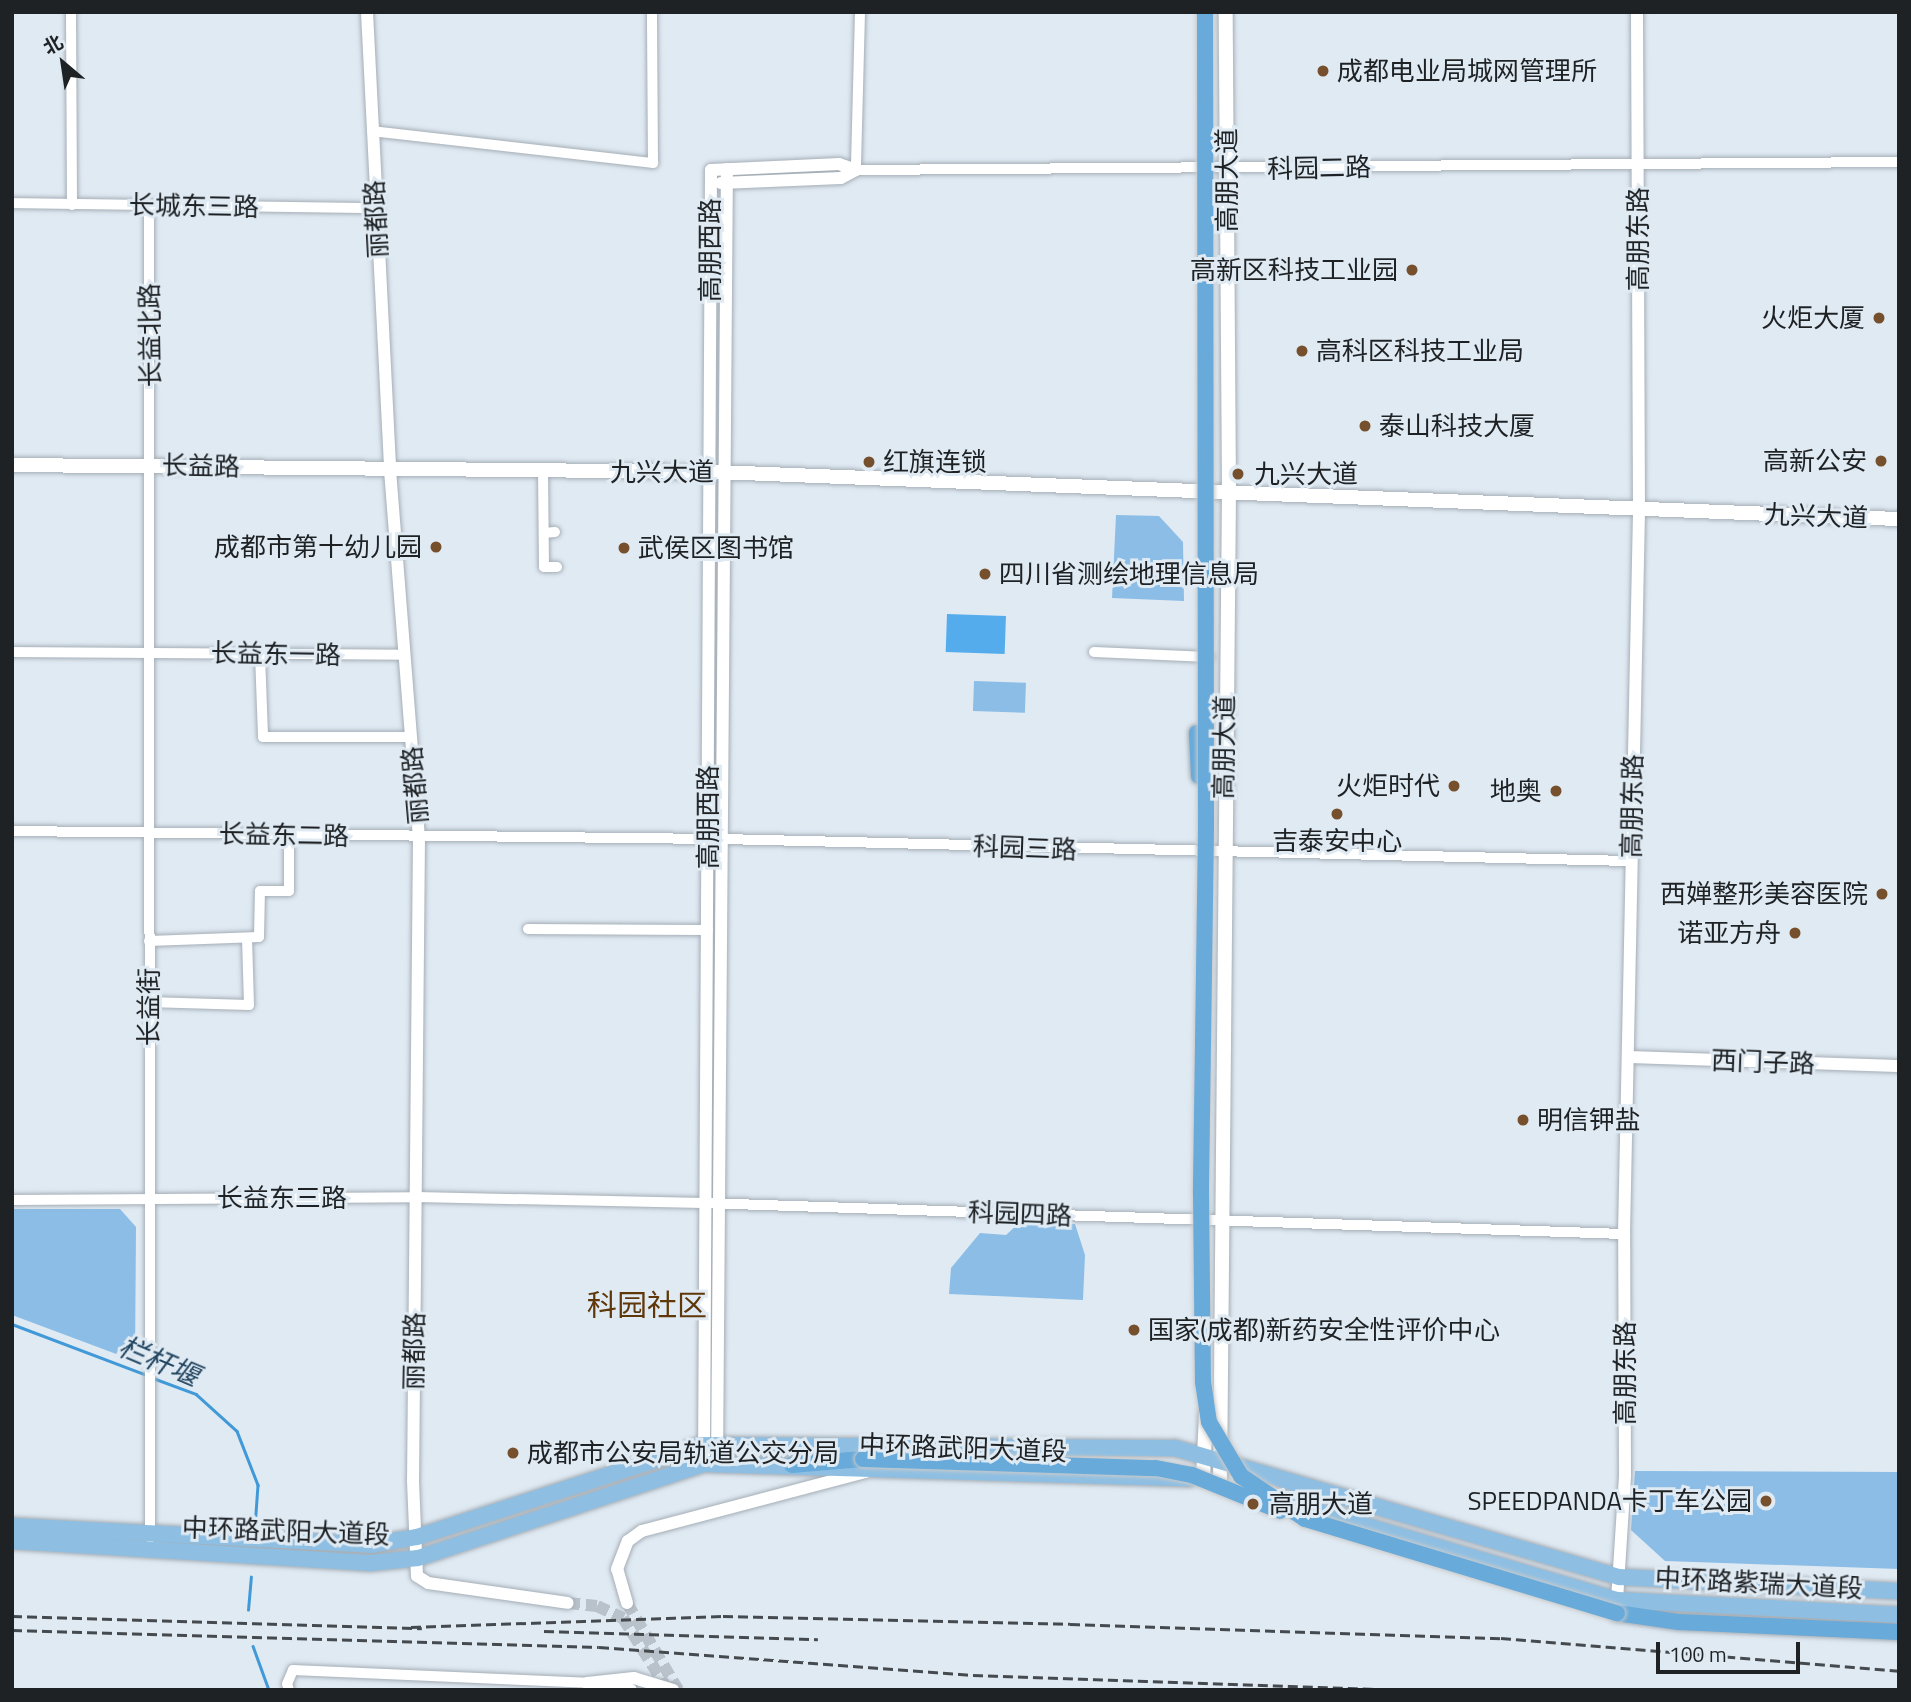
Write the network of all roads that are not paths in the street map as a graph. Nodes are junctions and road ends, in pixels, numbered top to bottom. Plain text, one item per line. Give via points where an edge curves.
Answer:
1 (71, 12) edge
2 (367, 12) edge
3 (652, 12) edge
4 (859, 12) edge
5 (1205, 12) edge
6 (1212, 12) edge
7 (1226, 12) edge
8 (1637, 12) edge
9 (372, 131) junction
10 (1638, 162) junction
11 (1899, 162) edge
12 (856, 170) junction
13 (1219, 170) junction
14 (727, 176) junction
15 (710, 184) junction
16 (12, 204) edge
17 (72, 205) junction
18 (149, 205) junction
19 (375, 208) junction
20 (1203, 449) junction
21 (12, 465) edge
22 (152, 465) junction
23 (390, 470) junction
24 (543, 471) junction
25 (708, 472) junction
26 (725, 472) junction
27 (1212, 489) junction
28 (1229, 491) junction
29 (1639, 512) junction
30 (1899, 519) edge
31 (556, 567) dead end
32 (12, 652) edge
33 (1094, 652) dead end
34 (149, 653) junction
35 (260, 654) junction
36 (404, 655) junction
37 (1210, 657) junction
38 (411, 737) junction
39 (12, 831) edge
40 (149, 834) junction
41 (289, 835) junction
42 (419, 837) junction
43 (715, 839) junction
44 (1216, 854) junction
45 (1631, 862) junction
46 (528, 929) dead end
47 (708, 930) junction
48 (247, 938) junction
49 (149, 941) junction
50 (149, 1002) junction
51 (1628, 1058) junction
52 (1899, 1066) edge
53 (416, 1197) junction
54 (148, 1199) junction
55 (12, 1200) edge
56 (710, 1203) junction
57 (1212, 1222) junction
58 (1624, 1234) junction
59 (709, 1445) junction
60 (1213, 1459) junction
61 (710, 1463) junction
62 (792, 1465) joint
63 (867, 1465) junction
64 (1203, 1478) junction
65 (1220, 1483) junction
66 (1305, 1519) junction
67 (12, 1526) edge
68 (150, 1531) junction
69 (417, 1537) junction
70 (12, 1541) edge
71 (149, 1549) junction
72 (418, 1558) junction
73 (1619, 1577) junction
74 (1899, 1591) edge
75 (1617, 1600) junction
76 (568, 1603) tunnel mouth
77 (627, 1603) tunnel mouth
78 (1899, 1615) edge
79 (1899, 1632) edge
80 (587, 1683) junction
81 (289, 1690) edge
82 (631, 1690) edge
83 (673, 1690) edge

1 - 17 street
2 - 9 street, 丽都路
3 - 9 street via 653,163
4 - 12 street
5 - 20 highway, bridge
6 - 13 main road, 高朋大道
7 - 13 main road, 高朋大道
8 - 10 street, 高朋东路
9 - 19 street, 丽都路
10 - 11 street, 科园二路
10 - 13 street, 科园二路
10 - 29 street, 高朋东路
12 - 13 street, 科园二路
12 - 14 street via 841,178
13 - 27 main road, 高朋大道
13 - 28 main road, 高朋大道
14 - 15 street
14 - 15 street, 高朋西路 via 711,170
14 - 26 street, 高朋西路
15 - 25 street, 高朋西路
16 - 17 street, 长城东三路
17 - 18 street, 长城东三路
18 - 19 street, 长城东三路
18 - 22 street, 长益北路
19 - 23 street, 丽都路
20 - 44 highway, bridge via 1196,503 1197,733
20 - 66 highway, bridge via 1204,1399 1215,1436 1241,1476
21 - 22 main road, 长益路
22 - 23 main road, 长益路
22 - 34 street, 长益街
23 - 24 main road, 九兴大道
23 - 36 street, 丽都路
24 - 25 main road, 九兴大道
24 - 31 street via 549,532 544,567
25 - 26 main road, 九兴大道
25 - 43 street, 高朋西路
26 - 27 main road, 九兴大道
26 - 43 street, 高朋西路
27 - 28 main road, 九兴大道
27 - 37 main road, 高朋大道
28 - 29 main road, 九兴大道
28 - 44 main road, 高朋大道
29 - 30 main road, 九兴大道
29 - 45 street, 高朋东路
32 - 34 street, 长益东一路
33 - 37 street
34 - 35 street, 长益东一路
34 - 40 street, 长益街
35 - 36 street, 长益东一路
35 - 38 street via 263,737
36 - 38 street, 丽都路
37 - 44 main road, 高朋大道
38 - 42 street, 丽都路
39 - 40 street, 长益东二路
40 - 41 street, 长益东二路
40 - 49 street, 长益街
41 - 42 street, 长益东二路
41 - 48 street via 289,891 260,891 260,937
42 - 43 street, 科园三路
42 - 53 street, 丽都路
43 - 44 street, 科园三路
43 - 47 street, 高朋西路
43 - 56 street, 高朋西路
44 - 45 street, 科园三路
44 - 57 main road, 高朋大道
45 - 51 street, 高朋东路
46 - 47 street
47 - 56 street, 高朋西路
48 - 49 street
48 - 50 street via 249,1004
49 - 50 street, 长益街
50 - 54 street, 长益街
51 - 52 street, 西门子路
51 - 58 street, 高朋东路
53 - 54 street, 长益东三路
53 - 56 street, 科园四路
53 - 69 street, 丽都路 via 413,1481
54 - 55 street, 长益东三路
54 - 68 street, 长益街
56 - 57 street, 科园四路
56 - 59 street, 高朋西路
57 - 58 street, 科园四路
57 - 60 main road, 高朋大道
58 - 73 street, 高朋东路 via 1625,1475
59 - 60 main road, 中环路武阳大道段 via 1175,1448
59 - 61 street, 高朋西路
59 - 69 main road, 中环路武阳大道段
60 - 64 main road, 高朋大道
60 - 65 main road, 高朋大道
60 - 73 main road, 中环路紫瑞大道段
61 - 62 main road, 中环路武阳大道段
61 - 72 main road, 中环路武阳大道段
62 - 63 highway
63 - 64 main road, 中环路武阳大道段
63 - 66 highway, bridge via 1156,1468 1192,1475
63 - 77 street via 642,1531 628,1541 617,1569
64 - 65 main road, 中环路武阳大道段
65 - 75 main road, 中环路武阳大道段
66 - 79 highway, bridge via 1617,1613 1679,1622
67 - 68 main road, 中环路武阳大道段
68 - 69 main road, 中环路武阳大道段 via 370,1545
68 - 71 street, 长益街
69 - 72 street, 丽都路
70 - 71 main road, 中环路武阳大道段
71 - 72 main road, 中环路武阳大道段 via 370,1563
72 - 76 street via 421,1581
73 - 74 main road, 中环路紫瑞大道段
73 - 75 street, 高朋东路
75 - 78 main road, 中环路紫瑞大道段
80 - 81 street via 293,1670 286,1684
80 - 82 street
80 - 83 street via 634,1678

